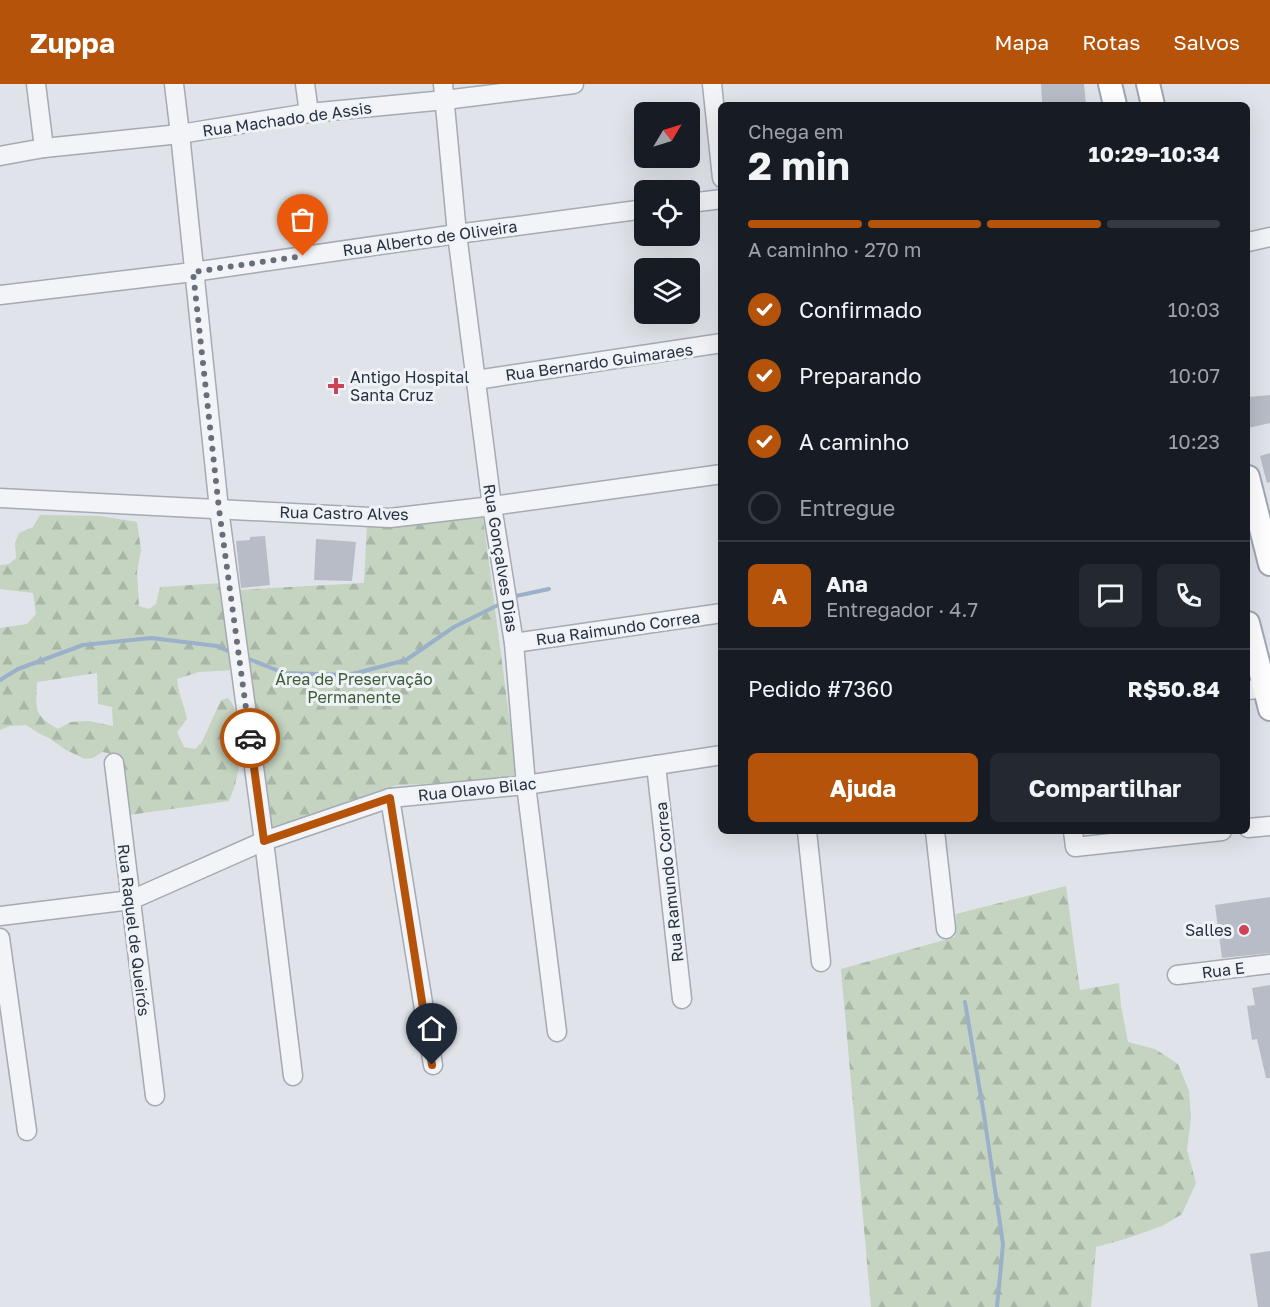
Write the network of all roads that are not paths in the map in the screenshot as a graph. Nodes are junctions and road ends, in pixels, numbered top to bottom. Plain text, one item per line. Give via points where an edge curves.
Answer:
1 (36, 84) edge
2 (174, 84) edge
3 (305, 84) edge
4 (574, 84) edge
5 (712, 84) edge
6 (1110, 84) edge
7 (444, 92) edge
8 (1114, 102) edge
9 (309, 113) junction
10 (180, 134) junction
11 (718, 140) edge
12 (44, 148) junction
13 (0, 156) edge
14 (718, 200) edge
15 (700, 202) edge
16 (634, 210) edge
17 (457, 234) junction
18 (1270, 237) edge
19 (1250, 242) edge
20 (193, 272) junction
21 (0, 295) edge
22 (718, 345) edge
23 (476, 380) junction
24 (718, 475) edge
25 (1250, 485) edge
26 (0, 498) edge
27 (492, 506) junction
28 (219, 509) junction
29 (1270, 564) edge
30 (718, 614) edge
31 (1250, 634) edge
32 (514, 643) junction
33 (1261, 695) edge
34 (718, 756) edge
35 (114, 763) dead end
36 (656, 765) junction
37 (526, 785) junction
38 (390, 798) junction
39 (1270, 826) edge
40 (1250, 828) edge
41 (807, 834) edge
42 (935, 834) edge
43 (1073, 834) edge
44 (1194, 834) edge
45 (264, 841) junction
46 (131, 900) junction
47 (0, 916) edge
48 (946, 929) dead end
49 (0, 938) edge
50 (821, 962) dead end
51 (1270, 964) edge
52 (1177, 975) dead end
53 (682, 999) dead end
54 (557, 1032) dead end
55 (432, 1065) dead end
56 (293, 1076) dead end
57 (155, 1096) dead end
58 (27, 1131) dead end

1 - 12 street
2 - 10 street
3 - 9 street
4 - 7 street, Rua Machado de Assis
5 - 11 street
6 - 8 main road
7 - 9 street, Rua Machado de Assis
7 - 17 street, Rua Gonçalves Dias
9 - 10 street, Rua Machado de Assis
10 - 12 street, Rua Machado de Assis
10 - 20 street
12 - 13 street, Rua Machado de Assis
14 - 15 street
16 - 17 street, Rua Alberto de Oliveira
17 - 20 street, Rua Alberto de Oliveira
17 - 23 street, Rua Gonçalves Dias
18 - 19 street
20 - 21 street, Rua Alberto de Oliveira
20 - 28 street
22 - 23 street, Rua Bernardo Guimaraes
23 - 27 street, Rua Gonçalves Dias
24 - 27 street, Rua Castro Alves
25 - 29 main road
26 - 28 street, Rua Castro Alves
27 - 28 street, Rua Castro Alves via 390,518
27 - 32 street, Rua Gonçalves Dias
28 - 45 street
30 - 32 street, Rua Raimundo Correa
31 - 33 main road
32 - 37 street, Rua Gonçalves Dias
34 - 36 street, Rua Olavo Bilac
35 - 46 street, Rua Raquel de Queirós
36 - 37 street, Rua Olavo Bilac
36 - 53 street, Rua Ramundo Correa
37 - 38 street, Rua Olavo Bilac
37 - 54 street, Rua Gonçalves Dias
38 - 45 street, Rua Olavo Bilac
38 - 55 street
39 - 40 street
41 - 50 street
42 - 48 street
43 - 44 street via 1075,847
45 - 46 street, Rua Olavo Bilac
45 - 56 street
46 - 47 street, Rua Olavo Bilac
46 - 57 street, Rua Raquel de Queirós
49 - 58 street
51 - 52 street, Rua E

